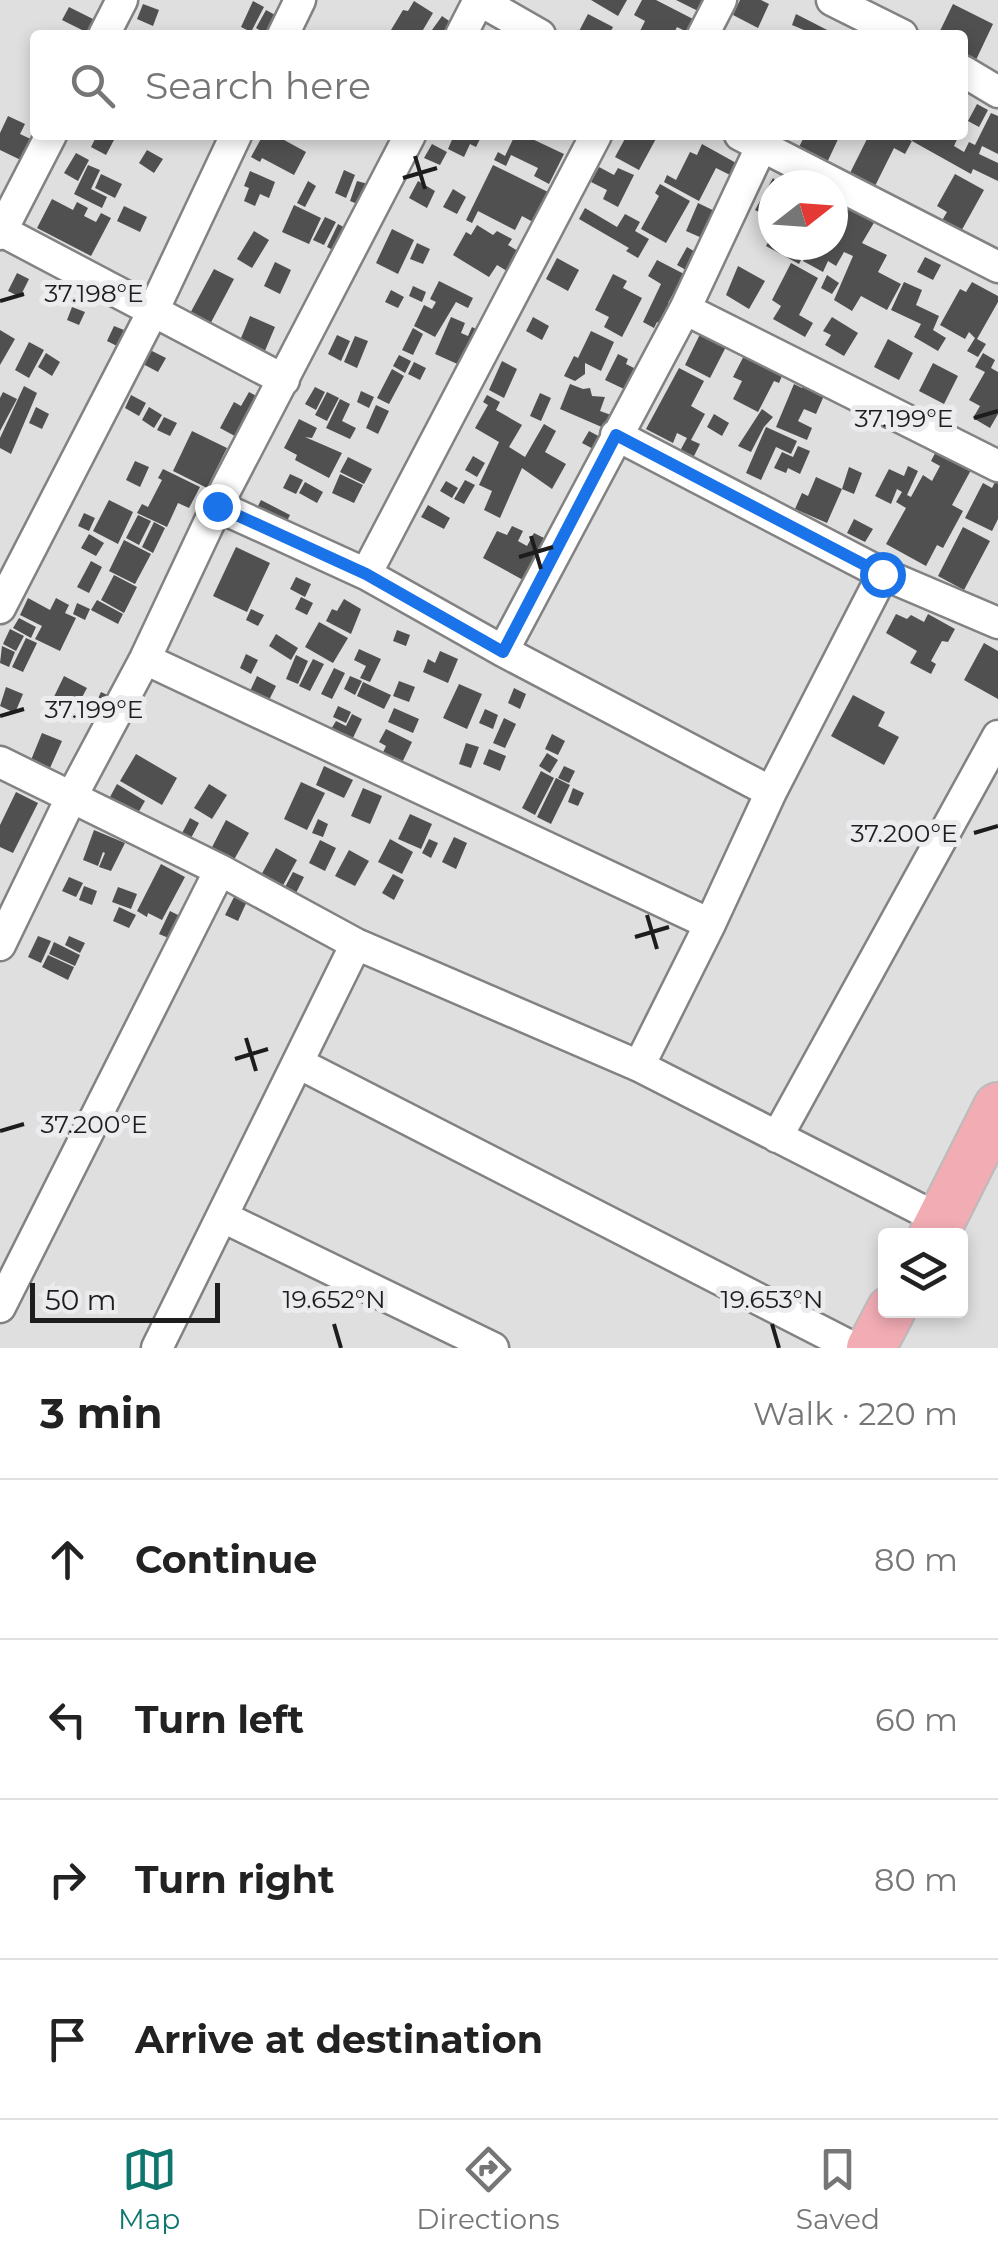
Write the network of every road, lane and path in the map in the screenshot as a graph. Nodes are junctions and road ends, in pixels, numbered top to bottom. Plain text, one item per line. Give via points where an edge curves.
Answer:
1 (122, 0) edge
2 (300, 0) edge
3 (479, 0) edge
4 (721, 0) edge
5 (832, 0) edge
6 (896, 20) edge
7 (107, 30) edge
8 (286, 30) edge
9 (464, 30) edge
10 (531, 30) edge
11 (706, 30) edge
12 (968, 74) edge
13 (998, 92) edge
14 (49, 140) edge
15 (234, 140) edge
16 (407, 140) edge
17 (593, 140) edge
18 (751, 140) edge
19 (0, 232) edge
20 (998, 267) edge
21 (685, 308) junction
22 (152, 312) junction
23 (284, 380) junction
24 (616, 435) junction
25 (998, 466) edge
26 (217, 506) junction
27 (366, 574) junction
28 (882, 574) junction
29 (0, 608) edge
30 (998, 622) edge
31 (503, 652) junction
32 (146, 659) junction
33 (998, 736) edge
34 (0, 762) edge
35 (771, 792) junction
36 (72, 796) junction
37 (220, 870) junction
38 (710, 924) junction
39 (0, 944) edge
40 (356, 944) junction
41 (298, 1063) junction
42 (639, 1066) junction
43 (998, 1107) edge
44 (777, 1137) junction
45 (223, 1217) junction
46 (937, 1228) edge
47 (0, 1307) edge
48 (888, 1318) edge
49 (157, 1348) edge
50 (493, 1348) edge
51 (854, 1348) edge
52 (871, 1348) edge

1 - 7 street
2 - 8 street
3 - 9 street
3 - 10 street
4 - 11 street
5 - 6 street
12 - 13 street
14 - 19 street
15 - 22 street
16 - 23 street
17 - 27 street
18 - 20 street
18 - 21 street
19 - 22 street
21 - 24 street
21 - 25 street
22 - 23 street
22 - 29 street
23 - 26 street
24 - 28 street
24 - 31 street
26 - 27 street
26 - 32 street
27 - 31 street
28 - 30 street
28 - 35 street
31 - 35 street
32 - 36 street
32 - 38 street
33 - 44 street
34 - 36 street
35 - 38 street
36 - 37 street
36 - 39 street
37 - 40 street
37 - 47 street
38 - 42 street
40 - 41 street
40 - 42 street
41 - 45 street
41 - 51 street
42 - 44 street
43 - 46 main road
44 - 46 street
45 - 49 street
45 - 50 street
48 - 52 main road

